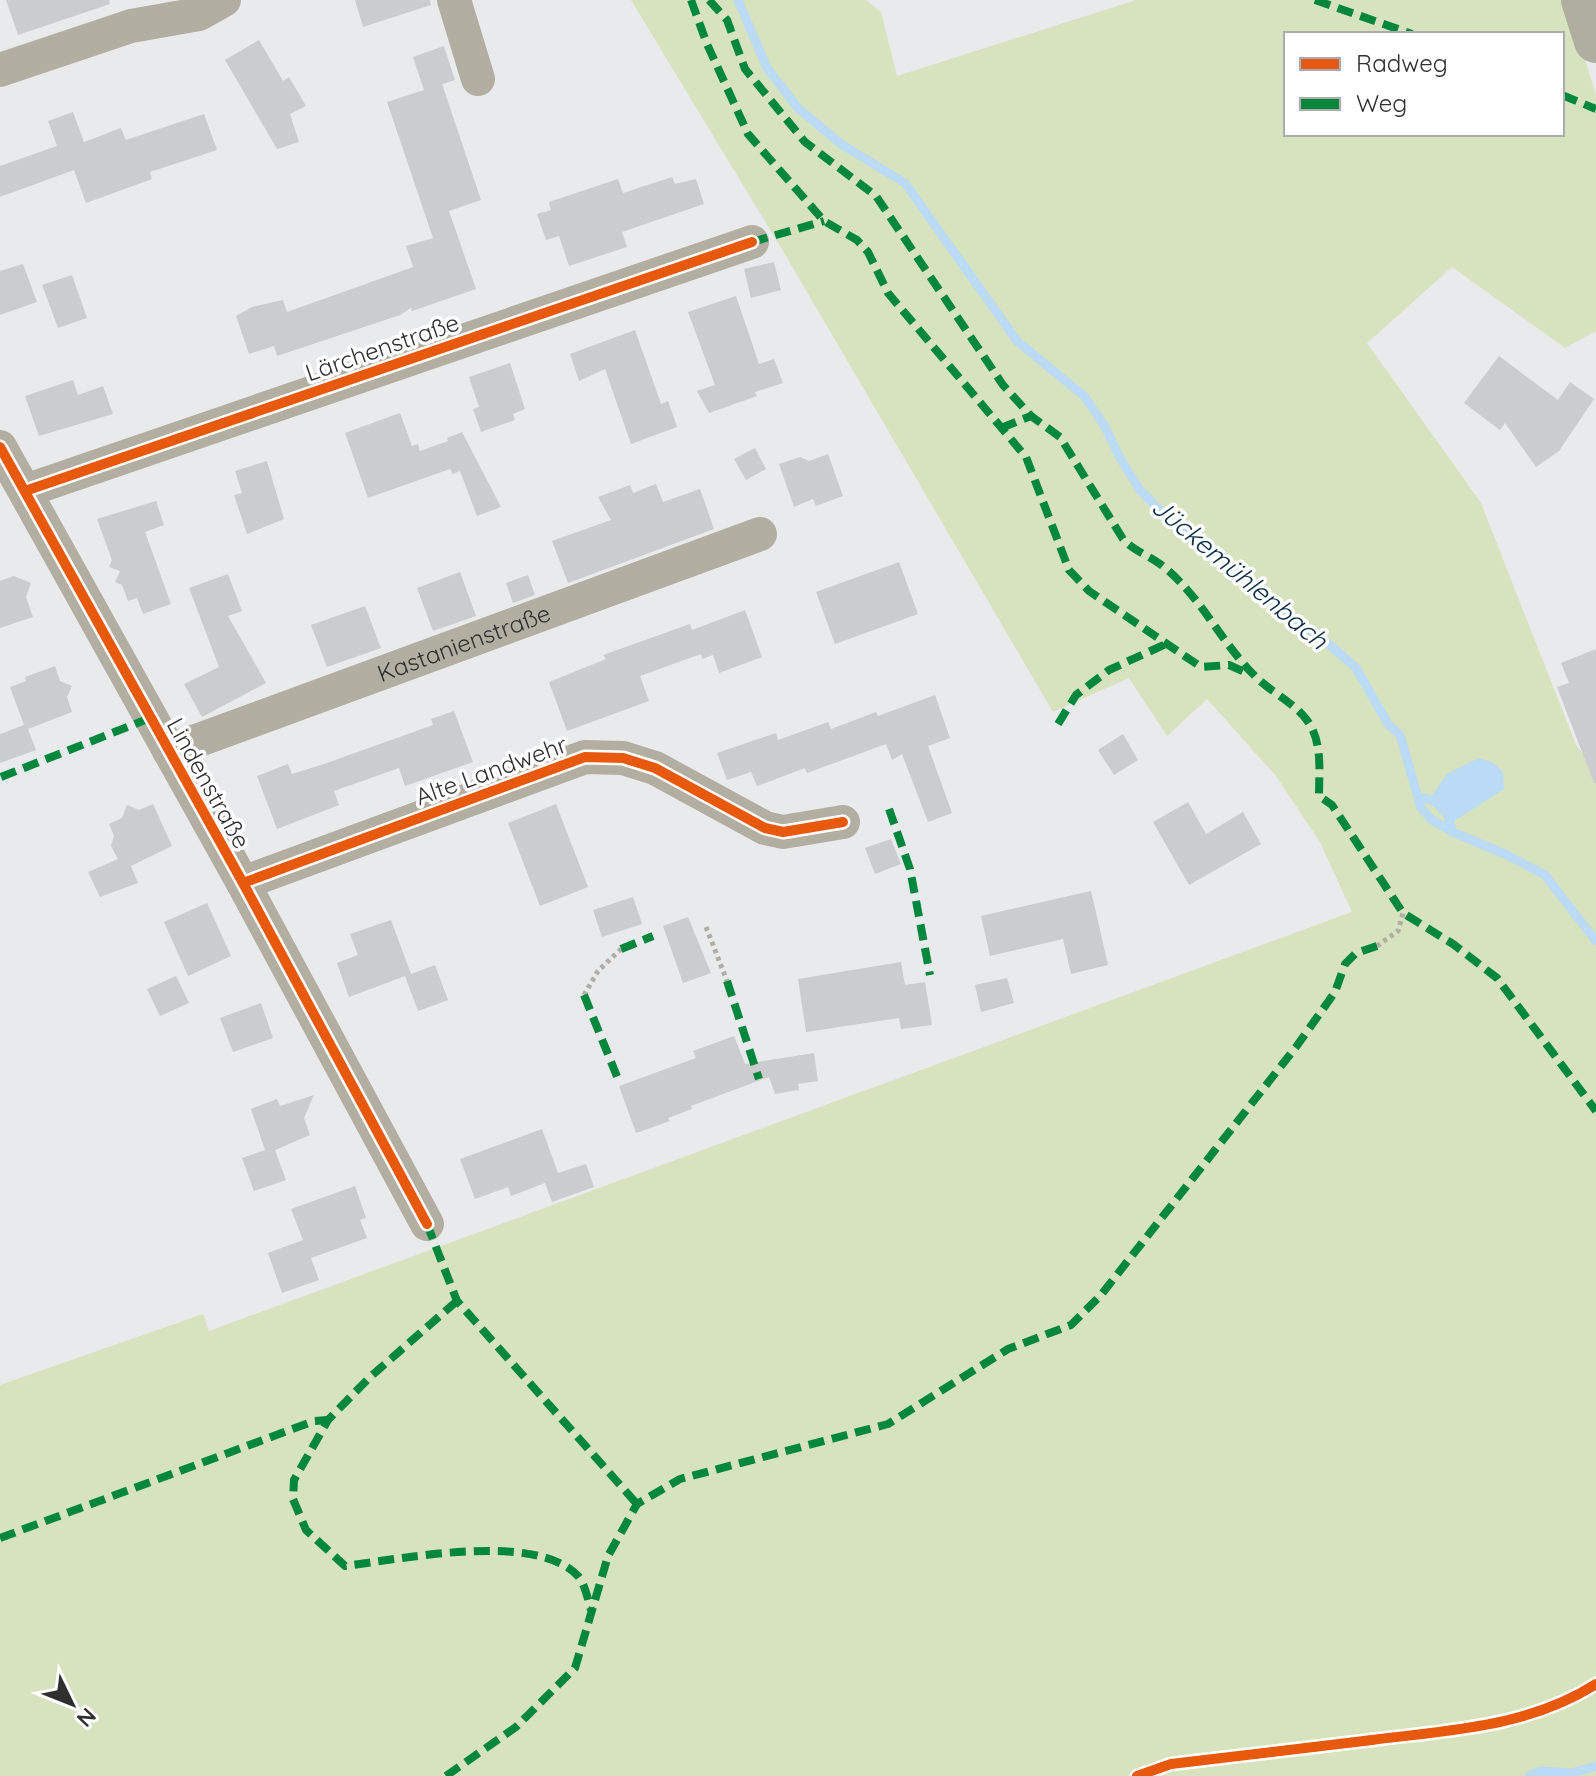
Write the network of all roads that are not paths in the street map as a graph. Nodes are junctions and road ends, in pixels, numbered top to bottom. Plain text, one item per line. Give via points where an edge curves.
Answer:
1 (224, 0) edge
2 (454, 0) edge
3 (1583, 0) edge
4 (1596, 41) edge
5 (0, 70) edge
6 (478, 79) dead end
7 (752, 242) dead end
8 (0, 447) edge
9 (25, 491) junction
10 (760, 534) dead end
11 (169, 751) junction
12 (843, 822) dead end
13 (243, 883) junction
14 (427, 1224) dead end

1 - 5 street via 199,14 131,26
2 - 6 street
3 - 4 street
7 - 9 street, Lärchenstraße
8 - 9 street, Lindenstraße
9 - 11 street, Lindenstraße
10 - 11 street, Kastanienstraße
11 - 13 street, Lindenstraße
12 - 13 street, Alte Landwehr via 783,832 765,828 655,768 623,758 585,757
13 - 14 street, Lindenstraße

